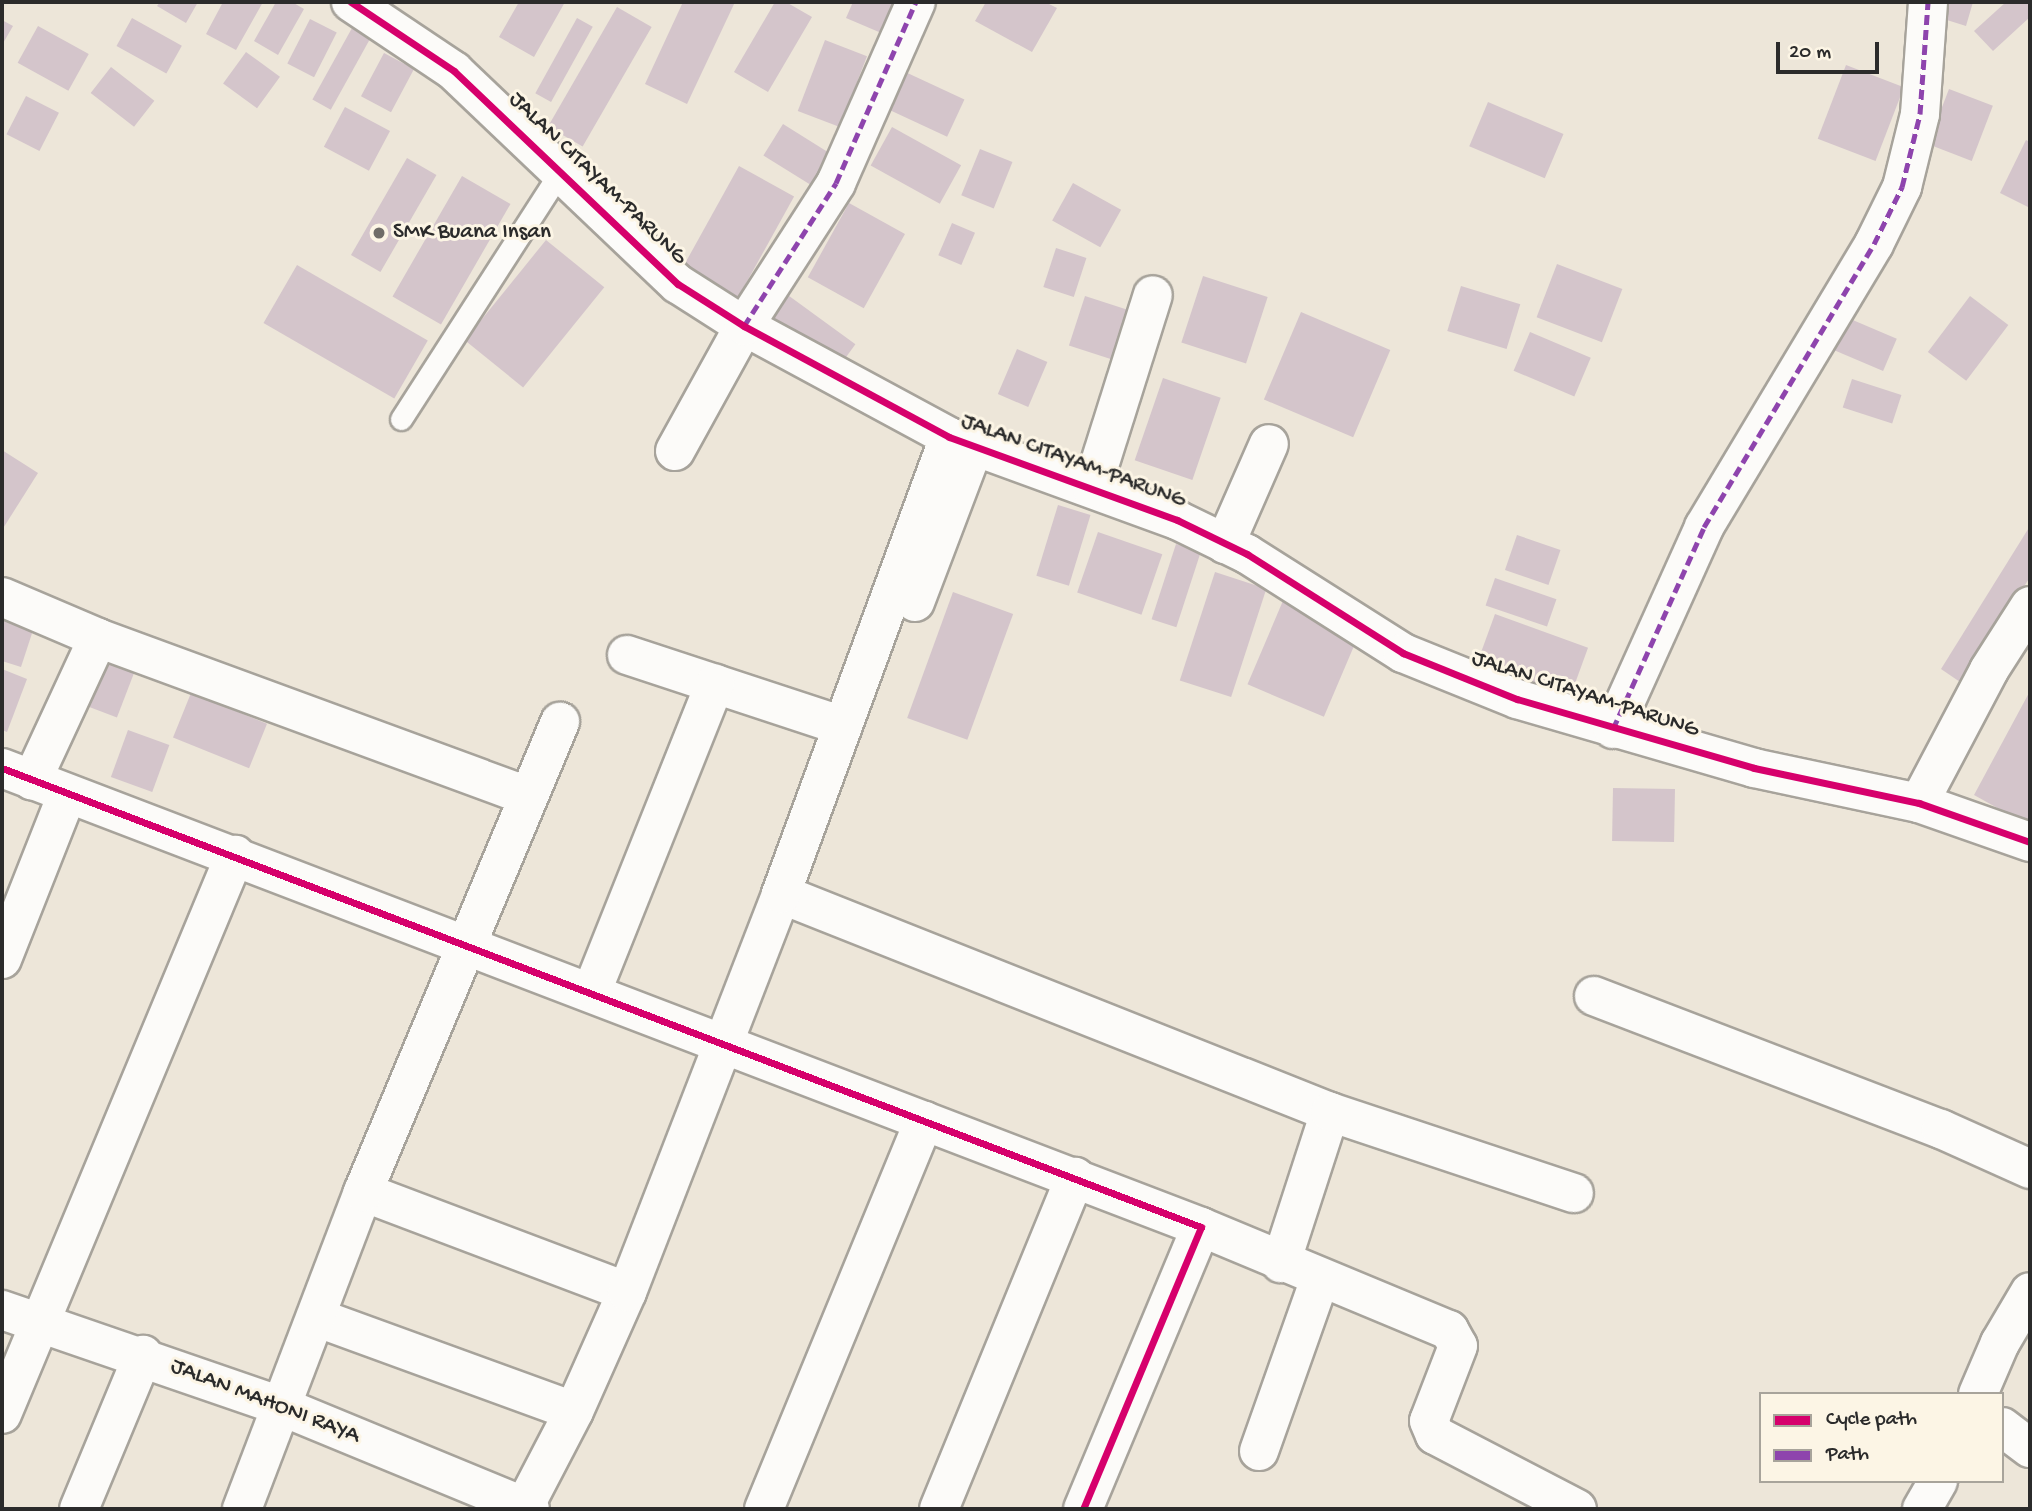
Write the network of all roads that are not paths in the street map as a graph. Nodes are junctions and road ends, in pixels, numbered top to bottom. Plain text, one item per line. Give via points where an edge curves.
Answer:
1 (351, 2) edge
2 (916, 2) edge
3 (1928, 2) edge
4 (560, 172) junction
5 (1153, 295) dead end
6 (744, 326) junction
7 (401, 419) dead end
8 (961, 442) junction
9 (1269, 444) dead end
10 (675, 450) dead end
11 (1092, 488) junction
12 (1225, 544) junction
13 (2, 597) edge
14 (2030, 606) edge
15 (98, 638) junction
16 (627, 655) dead end
17 (715, 684) junction
18 (560, 722) dead end
19 (844, 726) junction
20 (1614, 729) junction
21 (828, 768) junction
22 (17, 774) edge
23 (67, 795) junction
24 (528, 796) junction
25 (1919, 803) junction
26 (2030, 842) edge
27 (235, 855) junction
28 (781, 894) junction
29 (467, 942) junction
30 (2, 959) edge
31 (592, 991) junction
32 (1594, 996) dead end
33 (724, 1044) junction
34 (1330, 1112) junction
35 (924, 1121) junction
36 (2030, 1169) edge
37 (1076, 1177) junction
38 (363, 1192) junction
39 (1574, 1193) dead end
40 (1201, 1227) junction
41 (1281, 1263) junction
42 (1321, 1279) junction
43 (627, 1292) junction
44 (2030, 1293) edge
45 (2, 1310) edge
46 (318, 1318) junction
47 (40, 1324) junction
48 (143, 1355) junction
49 (1979, 1392) edge
50 (283, 1407) junction
51 (574, 1411) junction
52 (2, 1414) edge
53 (2004, 1428) edge
54 (2030, 1448) edge
55 (1259, 1451) dead end
56 (1937, 1483) edge
57 (526, 1508) edge
58 (79, 1509) edge
59 (242, 1509) edge
60 (764, 1509) edge
61 (939, 1509) edge
62 (1083, 1509) edge
63 (1577, 1509) edge
64 (1922, 1509) edge

1 - 4 street, JALAN CITAYAM-PARUNG via 454,71
2 - 6 street via 836,183
3 - 20 street via 1920,114 1902,187 1874,244 1704,527
4 - 6 street, JALAN CITAYAM-PARUNG via 678,284
4 - 7 lane
5 - 11 street
6 - 8 street, JALAN CITAYAM-PARUNG
6 - 10 street
8 - 11 street, JALAN CITAYAM-PARUNG via 1044,476
8 - 19 street
8 - 21 street via 858,751
9 - 12 street
11 - 12 street, JALAN CITAYAM-PARUNG
12 - 20 street, JALAN CITAYAM-PARUNG via 1403,653 1517,699
13 - 15 street
14 - 25 street via 1989,670
15 - 22 street
15 - 24 street
16 - 17 street
17 - 19 street
17 - 31 street
18 - 24 street
19 - 21 street
20 - 25 street, JALAN CITAYAM-PARUNG via 1754,768
21 - 28 street
22 - 23 street
23 - 27 street
23 - 30 street
24 - 29 street
25 - 26 street, JALAN CITAYAM-PARUNG
27 - 29 street
27 - 47 street
28 - 33 street
28 - 34 street
29 - 31 street
29 - 38 street
31 - 33 street
32 - 36 street via 1941,1129
33 - 35 street
33 - 43 street
34 - 39 street
34 - 41 street
35 - 37 street
35 - 60 street
37 - 40 street
37 - 61 street
38 - 43 street
38 - 46 street
40 - 41 street
40 - 62 street
41 - 42 street
42 - 55 street
42 - 63 street via 1448,1330 1458,1346 1429,1422 1435,1435
43 - 51 street
44 - 49 street via 2000,1343
45 - 47 street, JALAN MAHONI RAYA
46 - 50 street
46 - 51 street
47 - 48 street, JALAN MAHONI RAYA
47 - 52 street
48 - 50 street, JALAN MAHONI RAYA
48 - 58 street
50 - 57 street, JALAN MAHONI RAYA
50 - 59 street
51 - 57 street
53 - 54 street
56 - 64 street

